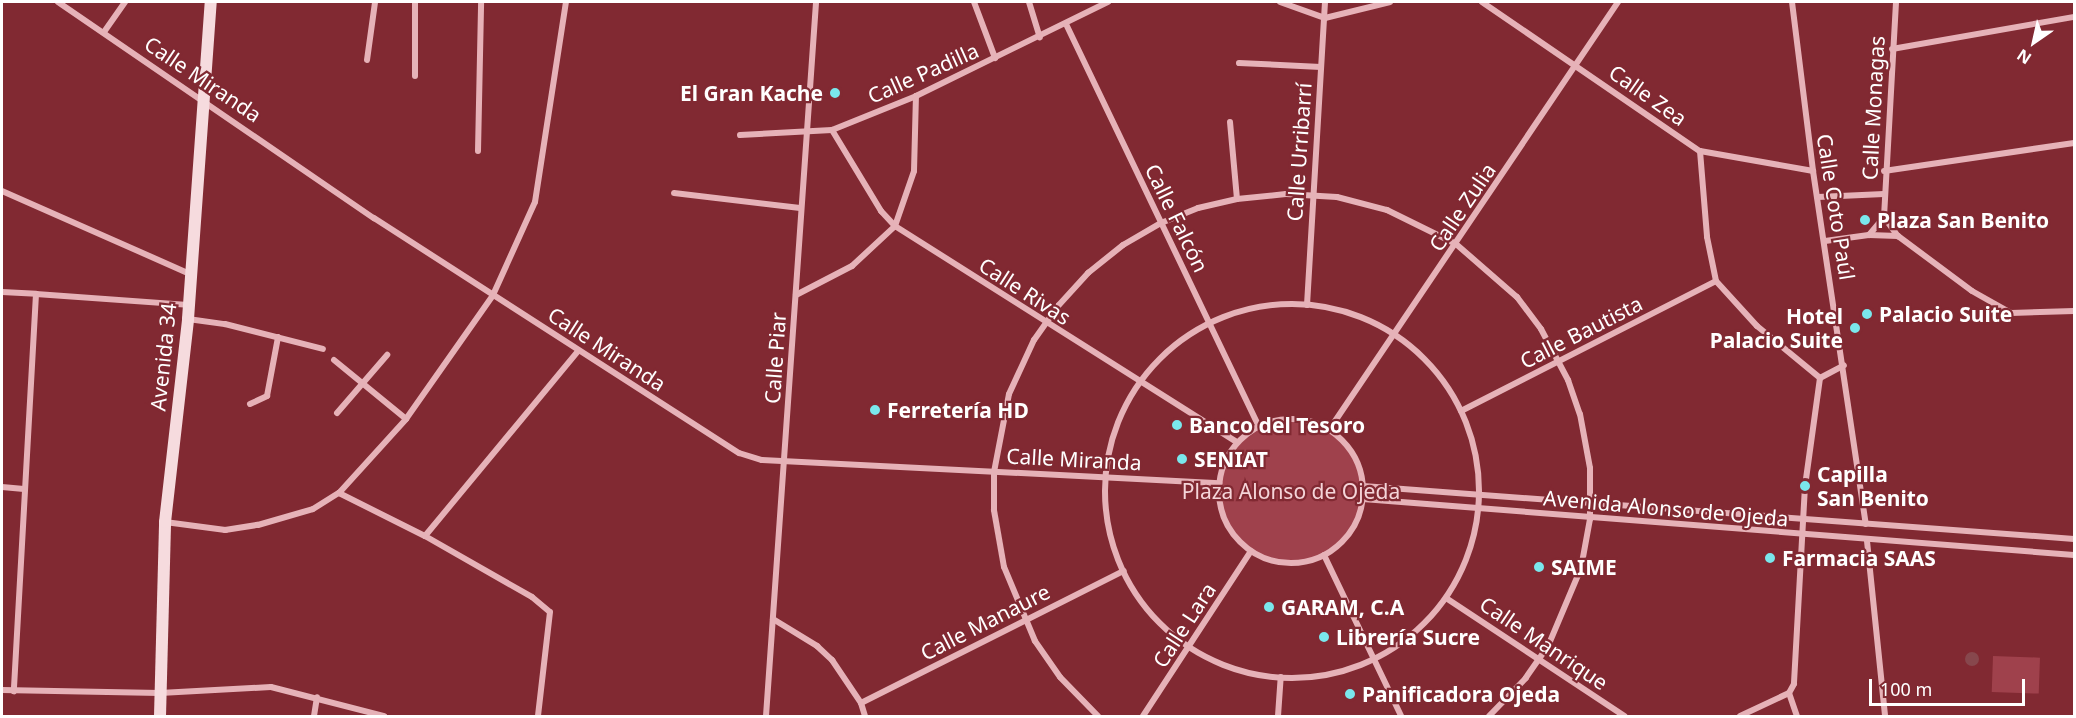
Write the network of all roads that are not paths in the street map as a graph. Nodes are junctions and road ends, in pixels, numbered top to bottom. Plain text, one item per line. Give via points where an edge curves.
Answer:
1 (58, 2) edge
2 (125, 2) edge
3 (211, 2) edge
4 (375, 2) edge
5 (415, 2) edge
6 (482, 2) edge
7 (566, 2) edge
8 (816, 2) edge
9 (974, 2) edge
10 (1029, 2) edge
11 (1108, 2) edge
12 (1280, 2) edge
13 (1325, 2) edge
14 (1390, 2) edge
15 (1482, 2) edge
16 (1618, 2) edge
17 (1792, 2) edge
18 (1896, 2) edge
19 (2074, 17) edge
20 (1324, 18) junction
21 (1066, 24) junction
22 (104, 33) junction
23 (1040, 37) junction
24 (1892, 49) junction
25 (995, 58) junction
26 (367, 60) dead end
27 (1239, 63) dead end
28 (1577, 65) junction
29 (1321, 67) junction
30 (415, 76) dead end
31 (916, 96) junction
32 (204, 99) junction
33 (1230, 122) dead end
34 (832, 130) junction
35 (804, 131) junction
36 (740, 135) dead end
37 (2074, 143) edge
38 (478, 150) dead end
39 (1700, 151) junction
40 (1813, 171) junction
41 (1884, 171) junction
42 (2, 191) edge
43 (674, 193) dead end
44 (1311, 194) junction
45 (1884, 194) junction
46 (1818, 197) junction
47 (1237, 199) junction
48 (800, 208) junction
49 (1884, 217) junction
50 (1161, 223) junction
51 (895, 226) junction
52 (1869, 235) junction
53 (1898, 236) junction
54 (1825, 242) junction
55 (1456, 244) junction
56 (190, 274) junction
57 (1716, 281) junction
58 (2, 292) edge
59 (36, 294) junction
60 (493, 296) junction
61 (796, 296) junction
62 (188, 305) junction
63 (1307, 305) junction
64 (2074, 311) edge
65 (188, 318) junction
66 (1209, 323) junction
67 (1045, 324) junction
68 (1395, 336) junction
69 (278, 337) junction
70 (323, 349) dead end
71 (579, 350) junction
72 (387, 355) dead end
73 (334, 360) dead end
74 (1560, 361) junction
75 (1844, 365) junction
76 (1820, 378) junction
77 (364, 382) junction
78 (1139, 382) junction
79 (250, 404) dead end
80 (1461, 411) junction
81 (337, 414) dead end
82 (406, 419) junction
83 (1258, 426) junction
84 (1329, 430) junction
85 (1237, 442) junction
86 (784, 460) junction
87 (994, 472) junction
88 (1107, 477) junction
89 (1219, 483) junction
90 (1363, 486) junction
91 (2, 487) edge
92 (24, 489) junction
93 (339, 494) junction
94 (1479, 494) junction
95 (1363, 499) junction
96 (1590, 504) junction
97 (1479, 510) junction
98 (1590, 519) junction
99 (1802, 520) junction
100 (165, 522) junction
101 (1866, 524) junction
102 (426, 536) junction
103 (1802, 536) junction
104 (2074, 539) edge
105 (1867, 541) junction
106 (1251, 551) junction
107 (1324, 555) junction
108 (2074, 555) edge
109 (1124, 571) junction
110 (1446, 598) junction
111 (773, 619) junction
112 (1024, 621) junction
113 (1190, 647) junction
114 (1373, 660) junction
115 (1539, 660) junction
116 (1281, 677) junction
117 (2, 690) edge
118 (14, 691) junction
119 (160, 693) junction
120 (1789, 693) junction
121 (317, 697) junction
122 (861, 703) junction
123 (368, 714) edge
124 (160, 717) edge
125 (315, 717) edge
126 (384, 717) edge
127 (538, 717) edge
128 (766, 717) edge
129 (865, 717) edge
130 (1098, 717) edge
131 (1143, 717) edge
132 (1278, 717) edge
133 (1401, 717) edge
134 (1489, 717) edge
135 (1624, 717) edge
136 (1740, 717) edge
137 (1797, 717) edge
138 (1885, 717) edge

1 - 22 street, Calle Miranda
2 - 22 street
3 - 32 street, Avenida 34
4 - 26 street
5 - 30 street
6 - 38 street
7 - 60 street via 535,202
8 - 35 street, Calle Piar
9 - 25 street
10 - 23 street
11 - 21 street, Calle Padilla
12 - 20 street
13 - 20 street, Calle Urribarrí
14 - 20 street
15 - 28 street, Calle Zea
16 - 28 street, Calle Zulia
17 - 40 street, Calle Coto Paúl
18 - 24 street, Calle Monagas
19 - 24 street
20 - 29 street, Calle Urribarrí
21 - 23 street, Calle Padilla
21 - 50 street, Calle Falcón
22 - 32 street, Calle Miranda
23 - 25 street, Calle Padilla
24 - 41 street, Calle Monagas
25 - 31 street, Calle Padilla
27 - 29 street
28 - 39 street, Calle Zea
28 - 55 street, Calle Zulia
29 - 44 street, Calle Urribarrí
31 - 34 street, Calle Padilla
31 - 51 street via 914,171
32 - 56 street, Avenida 34
32 - 60 street, Calle Miranda
33 - 47 street
34 - 35 street, Calle Padilla
34 - 51 street, Calle Rivas via 881,212
35 - 36 street, Calle Padilla
35 - 48 street, Calle Piar
37 - 41 street
39 - 40 street, Calle Zea
39 - 57 street via 1707,237
40 - 46 street, Calle Coto Paúl
41 - 45 street, Calle Monagas
42 - 56 street
43 - 48 street
44 - 47 street
44 - 55 street via 1387,210
44 - 63 street, Calle Urribarrí
45 - 46 street
45 - 49 street, Calle Monagas
46 - 54 street, Calle Coto Paúl
47 - 50 street
48 - 61 street, Calle Piar
49 - 52 street
49 - 53 street
50 - 66 street, Calle Falcón
50 - 67 street via 1123,245 1088,273
51 - 61 street via 852,266
51 - 67 street, Calle Rivas
52 - 53 street
52 - 54 street
53 - 64 street via 1972,291 2011,313
54 - 75 street, Calle Coto Paúl
55 - 68 street, Calle Zulia
55 - 74 street via 1517,297
56 - 62 street, Avenida 34
57 - 74 street, Calle Bautista
57 - 76 street via 1757,326
58 - 59 street
59 - 62 street
59 - 92 street
60 - 71 street, Calle Miranda
60 - 82 street
61 - 86 street, Calle Piar
62 - 65 street, Avenida 34
63 - 66 street via 1257,307
63 - 68 street via 1353,315
65 - 69 street
65 - 100 street, Avenida 34
66 - 78 street via 1171,348
66 - 83 street, Calle Falcón
67 - 78 street, Calle Rivas
67 - 87 street via 1009,394
68 - 80 street via 1433,369
68 - 84 street, Calle Zulia
69 - 70 street
69 - 79 street via 267,396
71 - 86 street, Calle Miranda via 739,453
71 - 102 street
72 - 77 street
73 - 77 street
74 - 80 street, Calle Bautista
74 - 96 street via 1584,432
75 - 76 street
75 - 101 street, Calle Coto Paúl
76 - 99 street
77 - 81 street
77 - 82 street
78 - 85 street, Calle Rivas
78 - 88 street via 1116,427
80 - 94 street via 1475,452
82 - 93 street
83 - 84 street via 1294,419
83 - 85 street
84 - 90 street via 1356,460
85 - 89 street via 1225,461
86 - 87 street, Calle Miranda
86 - 111 street, Calle Piar
87 - 88 street, Calle Miranda
87 - 112 street via 999,548
88 - 89 street, Calle Miranda
88 - 109 street via 1107,515
89 - 106 street via 1222,514 1234,535
90 - 94 street, Avenida Alonso de Ojeda
90 - 95 street
91 - 92 street
92 - 118 street
93 - 100 street via 313,509 258,525 225,530
93 - 102 street
94 - 96 street, Avenida Alonso de Ojeda
94 - 97 street
95 - 97 street, Avenida Alonso de Ojeda
95 - 107 street via 1351,532
96 - 98 street
96 - 99 street, Avenida Alonso de Ojeda
97 - 98 street, Avenida Alonso de Ojeda
97 - 110 street via 1466,561
98 - 103 street, Avenida Alonso de Ojeda
98 - 115 street via 1571,600
99 - 101 street, Avenida Alonso de Ojeda
99 - 103 street
100 - 119 street, Avenida 34
101 - 104 street, Avenida Alonso de Ojeda
102 - 127 street via 532,597 550,612
103 - 105 street, Avenida Alonso de Ojeda
103 - 120 street via 1796,672
105 - 108 street, Avenida Alonso de Ojeda
105 - 138 street
106 - 107 street via 1287,563
106 - 113 street, Calle Lara
107 - 114 street
109 - 112 street, Calle Manaure
109 - 113 street via 1154,615
110 - 114 street via 1413,634
110 - 115 street, Calle Manrique
111 - 122 street via 817,646
111 - 128 street, Calle Piar
112 - 122 street, Calle Manaure
112 - 130 street via 1060,677
113 - 116 street via 1233,667
113 - 131 street, Calle Lara
114 - 116 street via 1327,674
114 - 133 street
115 - 134 street
115 - 135 street, Calle Manrique
116 - 132 street
117 - 118 street
118 - 119 street
119 - 121 street via 271,687
119 - 124 street, Avenida 34
120 - 136 street
120 - 137 street
121 - 123 street
121 - 125 street
122 - 129 street
123 - 126 street

